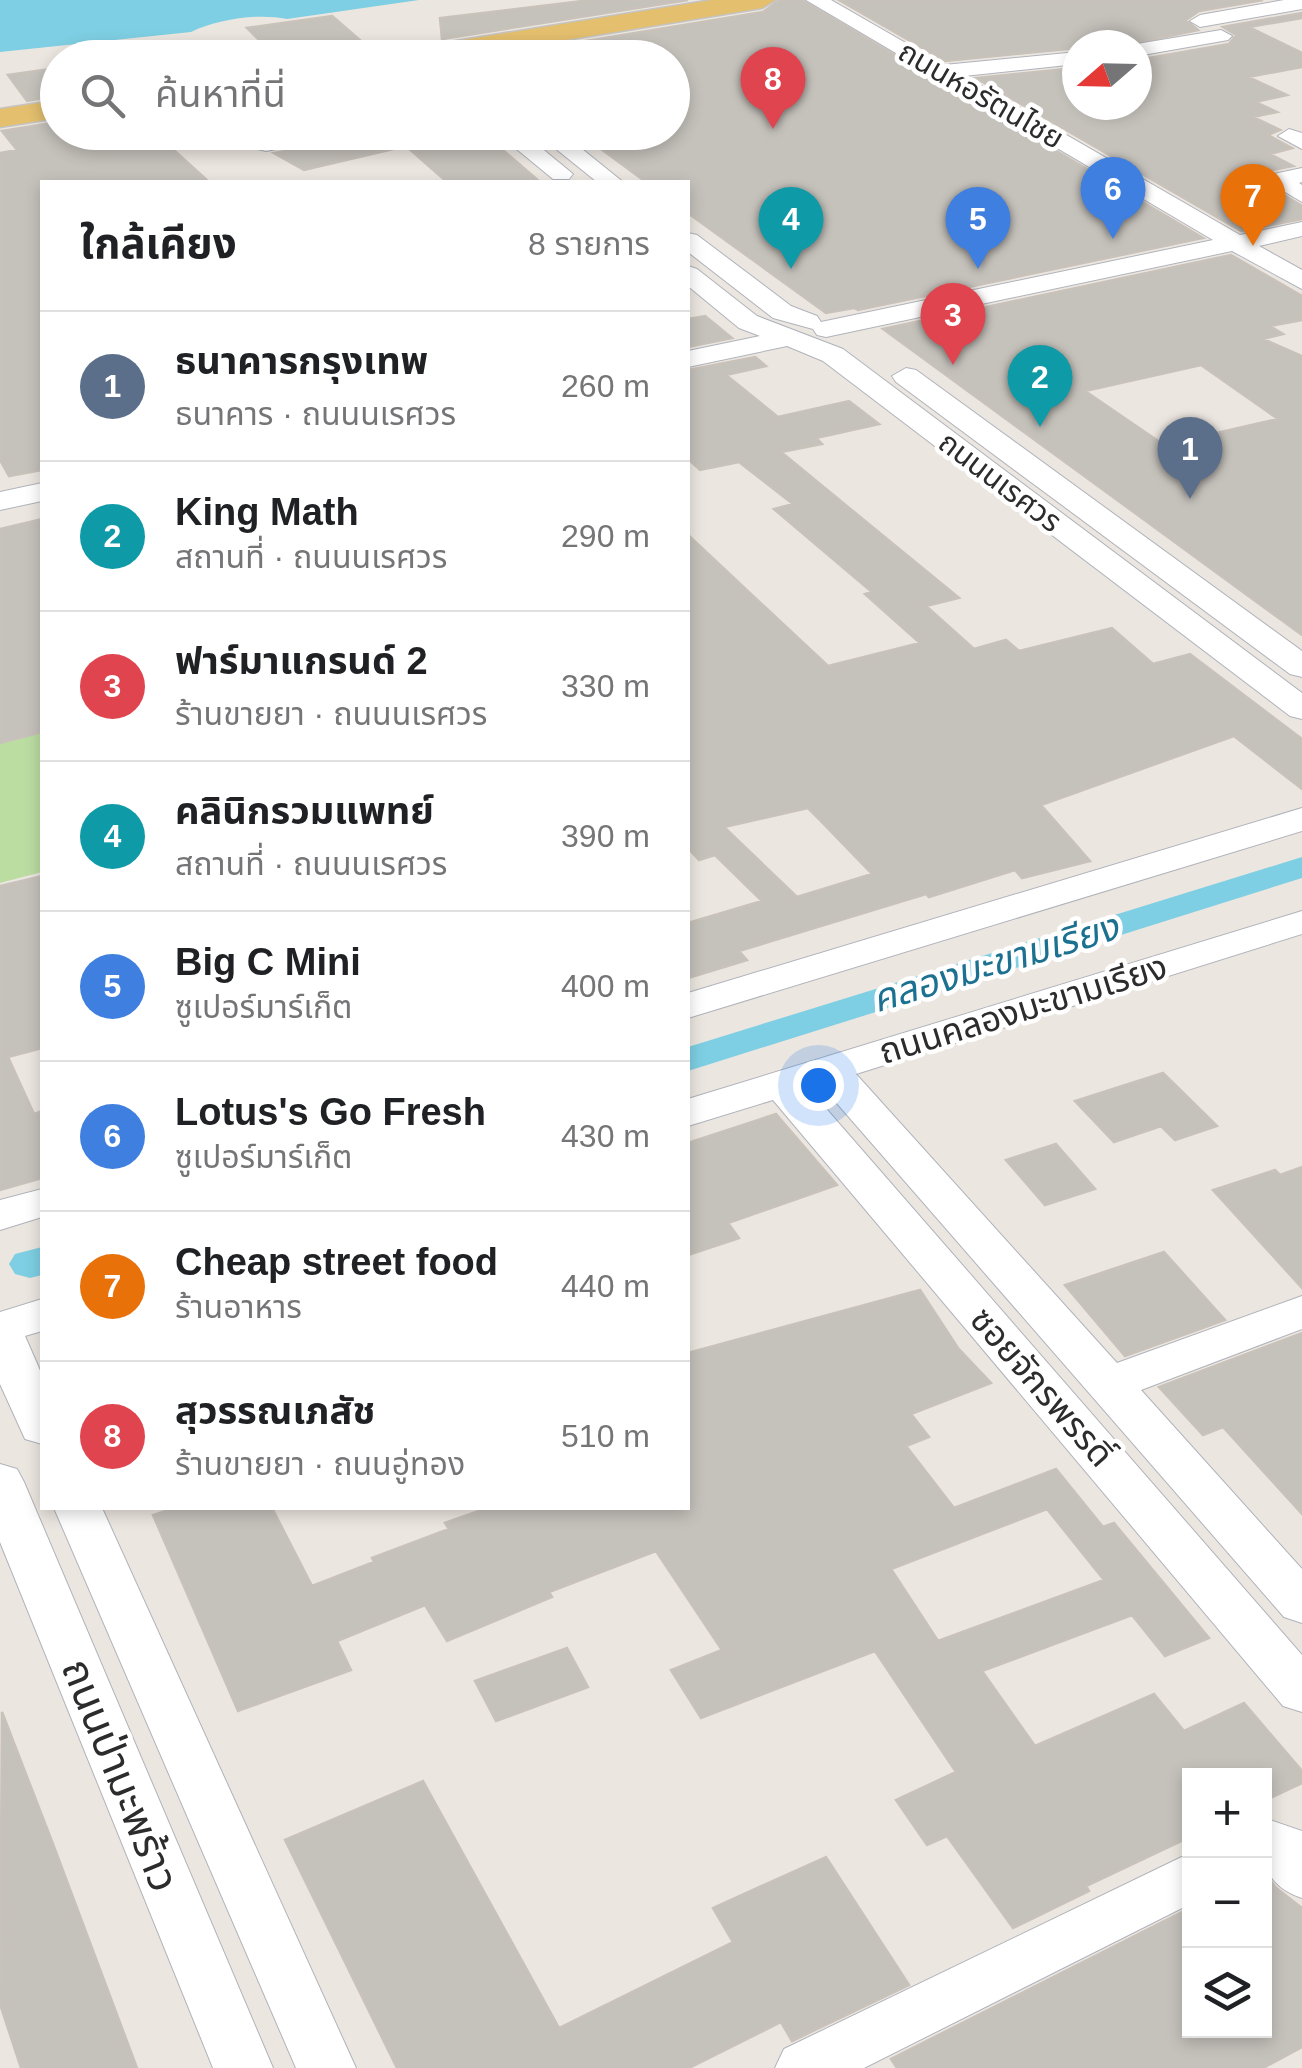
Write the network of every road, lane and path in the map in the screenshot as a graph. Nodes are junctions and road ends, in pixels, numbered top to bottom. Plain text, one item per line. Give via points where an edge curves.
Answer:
1 (762, 0) edge
2 (816, 0) edge
3 (1295, 4) edge
4 (526, 40) edge
5 (1152, 48) edge
6 (1062, 60) edge
7 (942, 72) junction
8 (40, 112) edge
9 (0, 118) edge
10 (530, 150) edge
11 (569, 150) edge
12 (1302, 175) edge
13 (569, 180) edge
14 (608, 180) edge
15 (1302, 196) edge
16 (1302, 230) edge
17 (690, 242) edge
18 (1237, 243) junction
19 (690, 276) edge
20 (1302, 281) edge
21 (826, 330) junction
22 (789, 338) junction
23 (690, 359) edge
24 (987, 436) junction
25 (950, 444) junction
26 (40, 492) edge
27 (0, 501) edge
28 (1302, 667) edge
29 (1302, 710) edge
30 (1302, 819) edge
31 (1302, 922) edge
32 (690, 1005) edge
33 (829, 1069) junction
34 (782, 1084) junction
35 (690, 1112) edge
36 (40, 1203) edge
37 (0, 1216) edge
38 (969, 1227) junction
39 (920, 1244) junction
40 (1302, 1312) edge
41 (40, 1316) edge
42 (0, 1330) edge
43 (1109, 1384) junction
44 (40, 1422) edge
45 (0, 1482) edge
46 (1214, 1503) junction
47 (79, 1510) edge
48 (1160, 1524) junction
49 (1302, 1603) edge
50 (1302, 1691) edge
51 (1272, 1841) edge
52 (1302, 1874) edge
53 (1182, 1881) edge
54 (242, 2068) edge
55 (326, 2068) edge
56 (805, 2068) edge

1 - 4 main road
2 - 7 street, ถนนหอรัตนไชย
3 - 5 street via 1200,21 1221,36
6 - 7 street
7 - 18 street, ถนนหอรัตนไชย
8 - 9 main road
10 - 13 street
11 - 14 street
12 - 15 street via 1276,180
16 - 18 street
17 - 21 street, ถนนนเรศวร via 782,312
18 - 20 street, ถนนหอรัตนไชย
18 - 21 street
19 - 22 street, ถนนนเรศวร via 748,322
21 - 24 street, ถนนนเรศวร via 862,344
22 - 23 street
22 - 25 street, ถนนนเรศวร via 832,355
24 - 25 street
24 - 28 street, ถนนนเรศวร
25 - 29 street, ถนนนเรศวร
26 - 27 street
30 - 32 street
31 - 33 street, ถนนคลองมะขามเรียง
33 - 34 street, ถนนคลองมะขามเรียง
33 - 38 street, ซอยจักรพรรดิ์
34 - 35 street, ถนนคลองมะขามเรียง
34 - 39 street, ซอยจักรพรรดิ์
36 - 37 street
38 - 39 street
38 - 43 street, ซอยจักรพรรดิ์
39 - 48 street, ซอยจักรพรรดิ์
40 - 43 street
41 - 42 street
42 - 44 street
43 - 46 street, ซอยจักรพรรดิ์
45 - 54 street, ถนนป่ามะพร้าว
46 - 48 street
46 - 49 street, ซอยจักรพรรดิ์
47 - 55 street, ถนนป่ามะพร้าว
48 - 50 street, ซอยจักรพรรดิ์
51 - 52 street
53 - 56 street

